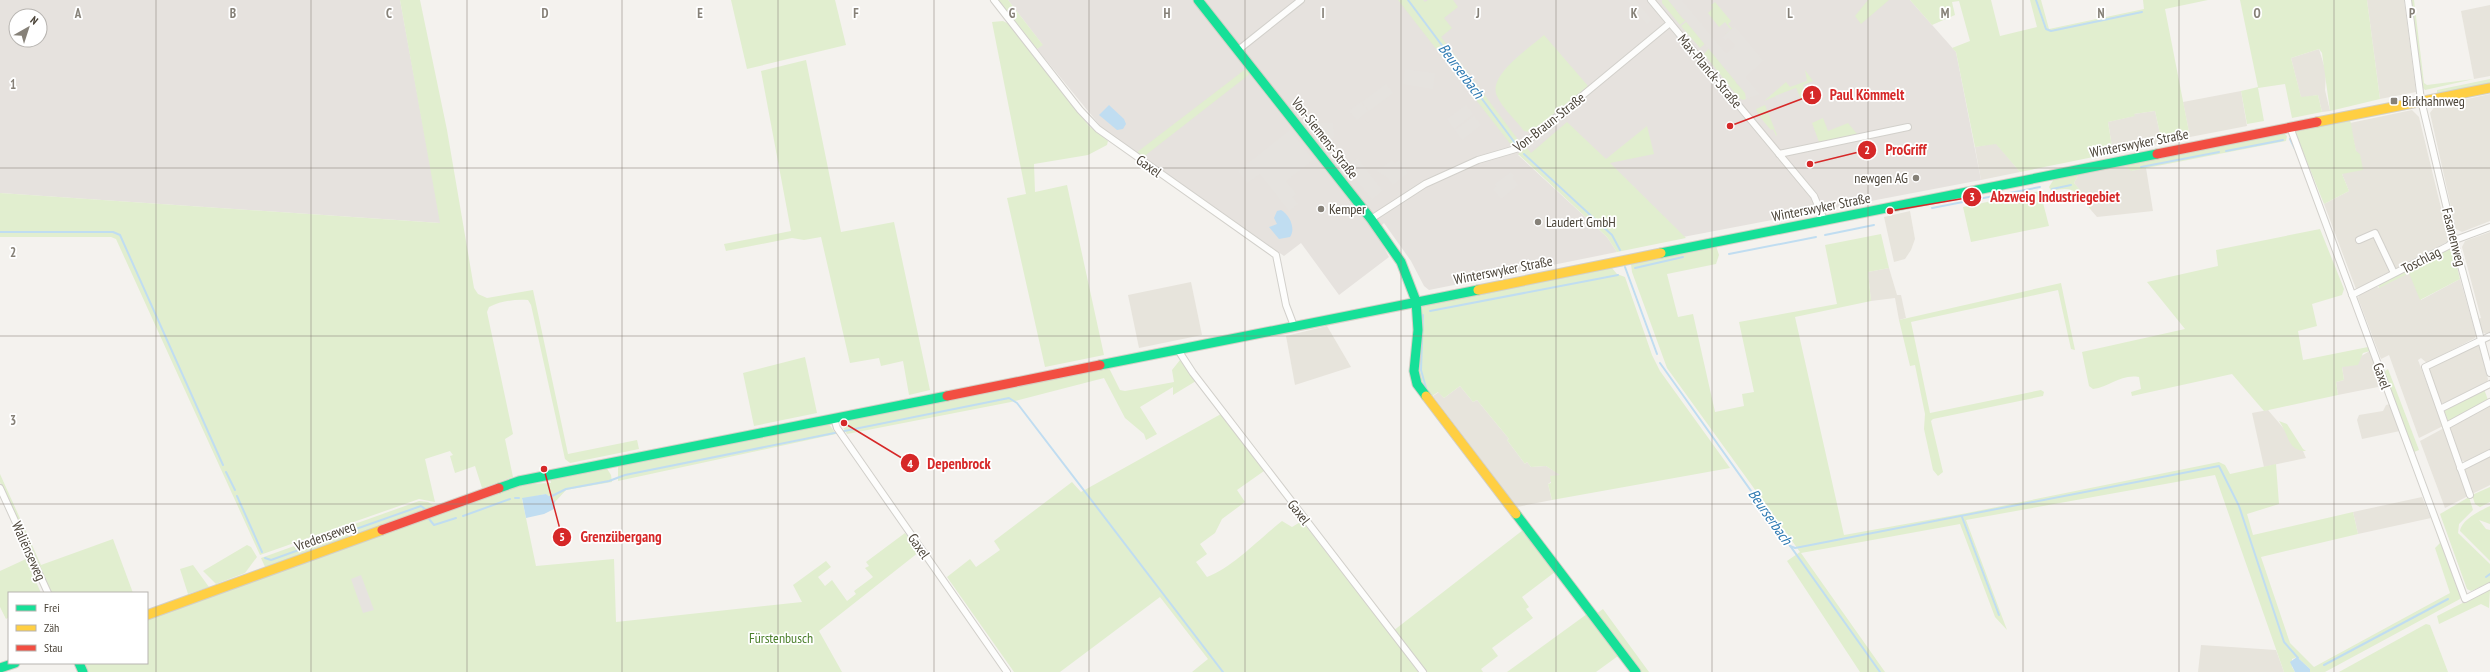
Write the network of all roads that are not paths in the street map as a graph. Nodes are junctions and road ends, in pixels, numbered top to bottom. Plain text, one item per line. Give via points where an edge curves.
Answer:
1 (994, 0) edge
2 (1198, 0) edge
3 (1301, 0) edge
4 (1651, 0) edge
5 (2408, 0) edge
6 (1670, 24) junction
7 (1237, 51) junction
8 (2490, 88) edge
9 (2421, 100) junction
10 (1908, 127) dead end
11 (2290, 127) junction
12 (1780, 154) junction
13 (1371, 219) junction
14 (1824, 220) junction
15 (2490, 227) edge
16 (2359, 240) dead end
17 (2455, 240) junction
18 (2394, 273) junction
19 (2352, 294) junction
20 (1416, 301) junction
21 (1294, 326) junction
22 (2490, 336) edge
23 (2481, 339) junction
24 (1178, 350) junction
25 (2490, 373) edge
26 (2490, 384) edge
27 (2490, 402) edge
28 (2440, 409) junction
29 (834, 418) junction
30 (2446, 426) junction
31 (2490, 453) edge
32 (2460, 468) junction
33 (0, 488) edge
34 (2470, 495) dead end
35 (2490, 586) edge
36 (48, 592) edge
37 (148, 615) edge
38 (12, 664) edge
39 (0, 668) edge
40 (1007, 672) edge
41 (1423, 672) edge
42 (1636, 672) edge

1 - 21 street, Gaxel via 1080,110 1098,129 1276,256 1286,304
2 - 7 street, Von-Siemens-Straße
3 - 7 street
4 - 6 street, Max-Planck-Straße
5 - 9 street
6 - 12 street, Max-Planck-Straße
6 - 13 street, Von-Braun-Straße via 1519,148 1478,160 1425,184
7 - 13 street, Von-Siemens-Straße
8 - 9 street, Winterswyker Straße
9 - 11 street, Winterswyker Straße
9 - 17 street, Fasanenweg
10 - 12 street
11 - 14 street, Winterswyker Straße
11 - 19 street, Gaxel
12 - 14 street, Max-Planck-Straße via 1814,196
13 - 20 street, Von-Siemens-Straße via 1401,262
14 - 20 street, Winterswyker Straße
15 - 17 street, Toschlag
16 - 18 street, Toschlag via 2375,232
17 - 18 street, Toschlag
17 - 23 street, Fasanenweg
18 - 19 street, Toschlag
19 - 35 street, Gaxel via 2465,599
20 - 21 street, Winterswyker Straße
20 - 42 street, Von-Siemens-Straße via 1418,330 1414,371 1417,384
21 - 24 street, Winterswyker Straße
22 - 23 street
23 - 25 street, Fasanenweg
23 - 28 street via 2425,367
24 - 29 street, Winterswyker Straße
24 - 41 street, Gaxel
26 - 28 street
27 - 30 street
28 - 30 street
29 - 37 street, Vredenseweg via 513,482
29 - 40 street, Gaxel via 837,428
30 - 32 street
31 - 32 street
32 - 34 street
33 - 36 street, Waliënseweg
38 - 39 street

